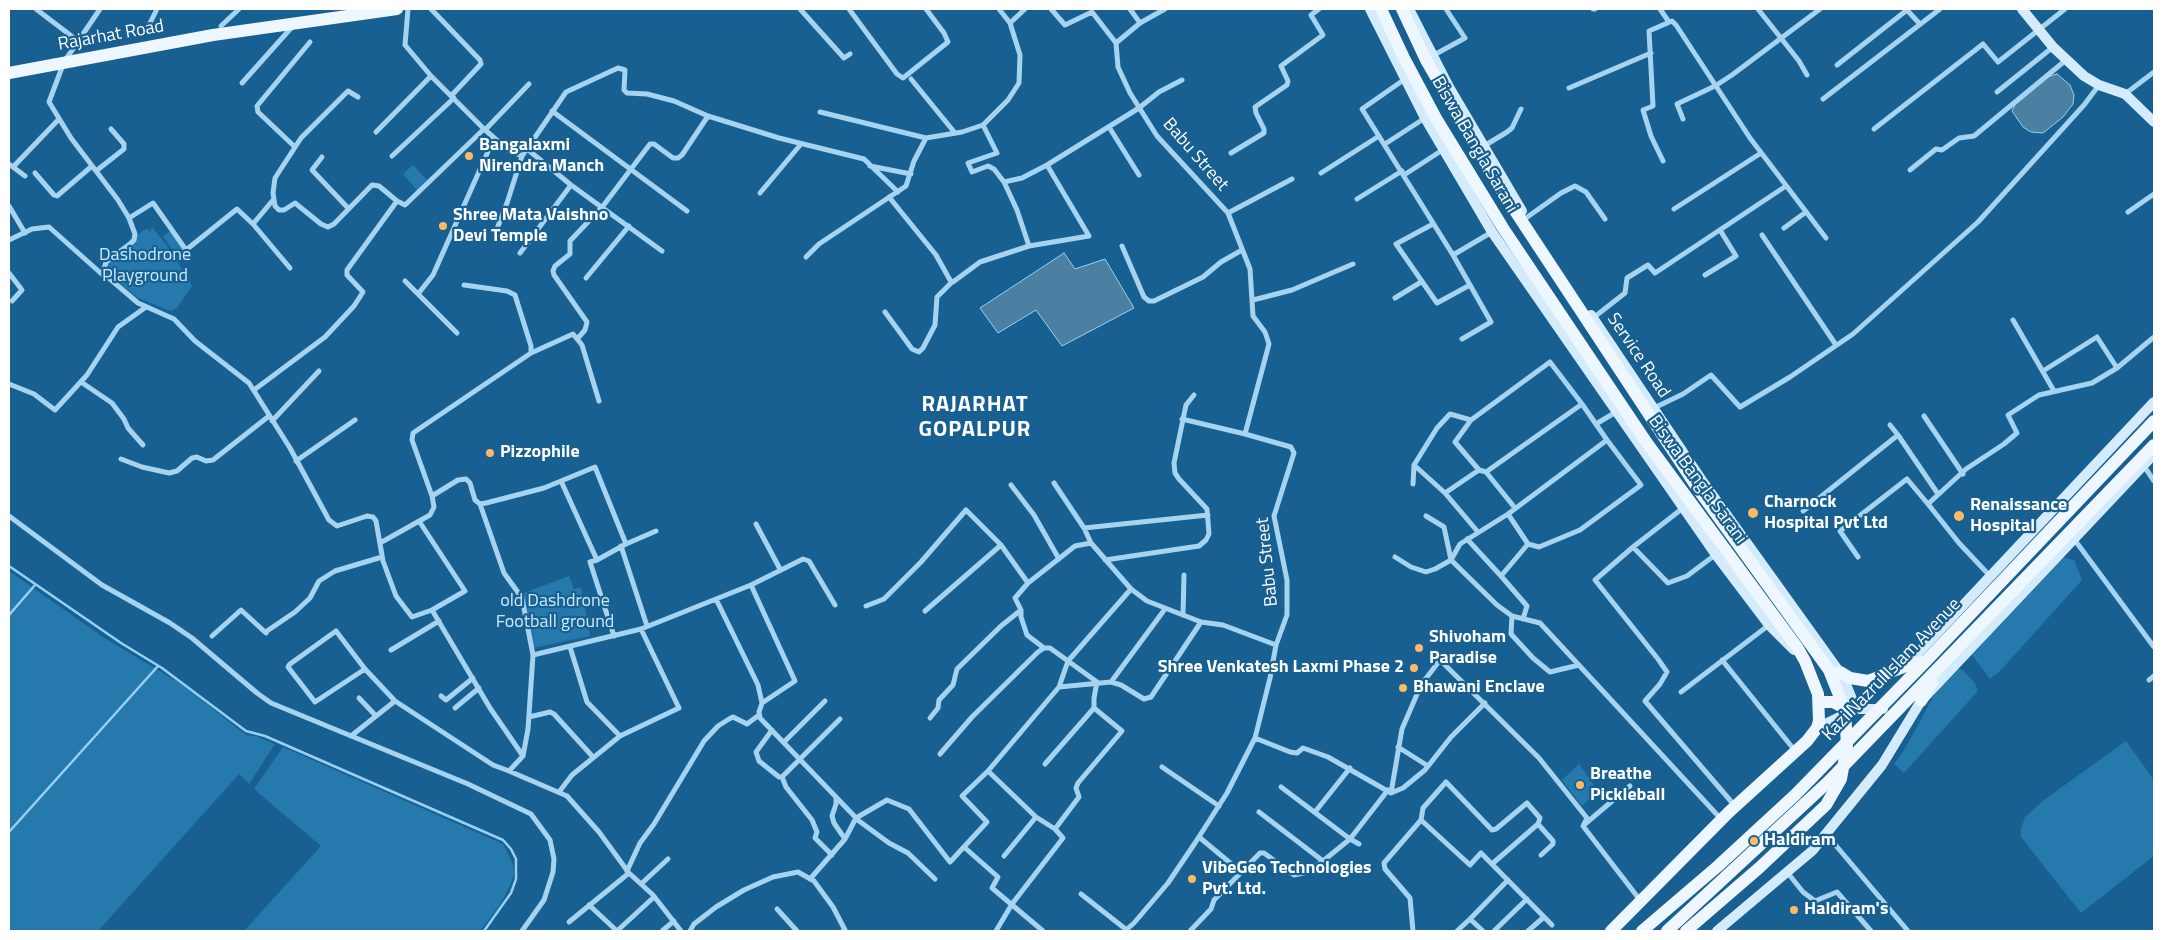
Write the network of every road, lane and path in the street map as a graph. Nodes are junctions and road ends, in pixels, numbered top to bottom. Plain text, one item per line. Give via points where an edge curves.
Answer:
1 (36, 9) edge
2 (100, 9) edge
3 (157, 9) edge
4 (239, 9) edge
5 (338, 9) edge
6 (397, 9) edge
7 (408, 9) edge
8 (430, 9) edge
9 (800, 9) edge
10 (849, 9) edge
11 (926, 9) edge
12 (1000, 9) edge
13 (1024, 9) edge
14 (1051, 9) edge
15 (1130, 9) edge
16 (1165, 9) edge
17 (1319, 9) edge
18 (1370, 9) edge
19 (1381, 9) edge
20 (1402, 9) edge
21 (1409, 9) edge
22 (1446, 9) edge
23 (1660, 9) edge
24 (1758, 9) edge
25 (1820, 9) edge
26 (1907, 9) edge
27 (1940, 9) edge
28 (2022, 9) edge
29 (2065, 9) edge
30 (1812, 11) edge
31 (1669, 22) junction
32 (296, 23) junction
33 (1010, 23) junction
34 (1140, 23) junction
35 (1919, 24) junction
36 (221, 26) junction
37 (148, 27) dead end
38 (2038, 30) junction
39 (1780, 37) junction
40 (78, 41) junction
41 (310, 42) dead end
42 (1116, 43) junction
43 (2053, 47) junction
44 (850, 54) dead end
45 (1651, 54) junction
46 (67, 58) junction
47 (1430, 58) junction
48 (2066, 60) junction
49 (9, 65) edge
50 (1837, 65) dead end
51 (2154, 72) edge
52 (9, 73) edge
53 (1807, 74) dead end
54 (431, 76) junction
55 (911, 79) dead end
56 (1404, 79) junction
57 (1182, 80) dead end
58 (242, 83) dead end
59 (529, 84) dead end
60 (2099, 85) junction
61 (1715, 86) junction
62 (1569, 88) dead end
63 (1997, 92) dead end
64 (2125, 94) junction
65 (358, 97) dead end
66 (453, 97) junction
67 (1823, 99) dead end
68 (1139, 108) junction
69 (1521, 109) dead end
70 (552, 111) junction
71 (820, 112) dead end
72 (708, 116) junction
73 (1425, 118) junction
74 (59, 119) junction
75 (1683, 119) dead end
76 (2154, 122) edge
77 (982, 125) junction
78 (1109, 127) junction
79 (111, 129) dead end
80 (1874, 129) dead end
81 (484, 130) junction
82 (376, 132) dead end
83 (954, 133) junction
84 (1379, 136) junction
85 (494, 138) junction
86 (926, 138) junction
87 (801, 144) junction
88 (1385, 144) junction
89 (1483, 146) junction
90 (295, 147) junction
91 (526, 149) junction
92 (1445, 149) junction
93 (1761, 153) junction
94 (1231, 154) dead end
95 (322, 156) dead end
96 (392, 156) dead end
97 (522, 156) junction
98 (1663, 161) dead end
99 (11, 165) edge
100 (1047, 165) junction
101 (870, 166) junction
102 (631, 168) junction
103 (94, 169) junction
104 (1493, 170) junction
105 (1910, 170) dead end
106 (35, 173) dead end
107 (1321, 173) dead end
108 (1403, 173) junction
109 (911, 174) junction
110 (1139, 175) dead end
111 (25, 176) dead end
112 (1292, 179) dead end
113 (1004, 182) junction
114 (571, 185) junction
115 (1786, 186) junction
116 (898, 192) junction
117 (760, 193) dead end
118 (2154, 194) edge
119 (889, 197) junction
120 (1357, 199) dead end
121 (273, 200) junction
122 (397, 201) junction
123 (9, 206) edge
124 (603, 206) junction
125 (348, 208) junction
126 (1674, 210) dead end
127 (686, 211) dead end
128 (1806, 212) junction
129 (2128, 212) dead end
130 (1228, 214) junction
131 (129, 218) junction
132 (1526, 218) junction
133 (1605, 220) dead end
134 (253, 224) junction
135 (1433, 224) junction
136 (629, 226) junction
137 (1784, 228) dead end
138 (1720, 230) junction
139 (25, 232) junction
140 (1498, 233) junction
141 (495, 234) dead end
142 (1762, 235) dead end
143 (1826, 238) dead end
144 (9, 240) edge
145 (1028, 246) junction
146 (1122, 246) dead end
147 (1242, 250) junction
148 (662, 251) dead end
149 (520, 253) dead end
150 (1453, 255) junction
151 (806, 257) dead end
152 (1353, 264) dead end
153 (290, 268) dead end
154 (9, 273) edge
155 (1705, 275) dead end
156 (586, 278) dead end
157 (406, 281) dead end
158 (110, 282) junction
159 (952, 282) junction
160 (1421, 282) junction
161 (464, 285) dead end
162 (1470, 285) junction
163 (418, 294) junction
164 (1396, 298) dead end
165 (1253, 300) junction
166 (12, 301) dead end
167 (146, 307) junction
168 (885, 312) dead end
169 (1593, 318) junction
170 (2014, 320) dead end
171 (457, 333) dead end
172 (2154, 337) edge
173 (578, 338) junction
174 (1462, 339) dead end
175 (1836, 345) junction
176 (531, 353) junction
177 (2117, 368) junction
178 (319, 371) dead end
179 (2043, 371) junction
180 (81, 382) junction
181 (9, 384) edge
182 (254, 390) junction
183 (2054, 390) junction
184 (1194, 395) dead end
185 (599, 401) dead end
186 (2154, 402) edge
187 (1582, 404) junction
188 (1653, 408) junction
189 (1616, 412) junction
190 (1924, 416) dead end
191 (271, 418) junction
192 (355, 420) dead end
193 (1182, 420) junction
194 (1471, 420) junction
195 (2154, 421) edge
196 (1596, 424) junction
197 (1890, 425) dead end
198 (1244, 434) junction
199 (1898, 435) junction
200 (1607, 440) junction
201 (143, 445) dead end
202 (2154, 445) edge
203 (2154, 454) edge
204 (1681, 457) junction
205 (121, 459) dead end
206 (296, 461) junction
207 (1414, 465) junction
208 (2144, 466) junction
209 (1479, 470) junction
210 (1486, 472) junction
211 (1963, 474) junction
212 (561, 480) junction
213 (2154, 481) edge
214 (1054, 483) dead end
215 (1413, 484) dead end
216 (1011, 485) dead end
217 (1445, 493) junction
218 (1938, 494) junction
219 (432, 496) junction
220 (480, 504) junction
221 (1928, 504) junction
222 (1515, 508) junction
223 (1683, 508) junction
224 (1803, 511) dead end
225 (1208, 514) junction
226 (1508, 514) junction
227 (9, 516) edge
228 (1426, 516) dead end
229 (419, 521) junction
230 (756, 524) dead end
231 (1084, 528) junction
232 (656, 531) dead end
233 (1478, 532) junction
234 (1466, 539) junction
235 (2074, 539) junction
236 (380, 543) junction
237 (1091, 543) junction
238 (1528, 544) junction
239 (624, 545) junction
240 (1001, 545) junction
241 (1633, 547) junction
242 (1716, 555) junction
243 (382, 557) junction
244 (1858, 557) dead end
245 (1395, 558) dead end
246 (1058, 559) junction
247 (597, 560) junction
248 (1105, 560) junction
249 (1451, 560) junction
250 (780, 570) junction
251 (1184, 576) dead end
252 (1501, 576) junction
253 (1990, 576) junction
254 (1028, 583) junction
255 (751, 585) junction
256 (1131, 589) junction
257 (716, 599) junction
258 (834, 604) dead end
259 (866, 606) dead end
260 (1165, 609) junction
261 (432, 610) junction
262 (1021, 610) junction
263 (925, 612) dead end
264 (1183, 615) junction
265 (1512, 616) junction
266 (1523, 619) junction
267 (439, 621) junction
268 (1202, 622) junction
269 (1769, 625) junction
270 (647, 626) junction
271 (641, 630) junction
272 (212, 636) dead end
273 (614, 636) junction
274 (1276, 645) junction
275 (570, 647) junction
276 (2154, 647) edge
277 (1044, 648) junction
278 (391, 650) dead end
279 (533, 655) junction
280 (1722, 660) junction
281 (1068, 661) junction
282 (1805, 661) junction
283 (1926, 661) junction
284 (1579, 665) junction
285 (1906, 666) junction
286 (1940, 666) junction
287 (365, 669) junction
288 (1840, 672) junction
289 (2154, 676) edge
290 (473, 678) junction
291 (2149, 680) dead end
292 (1097, 682) junction
293 (1111, 682) junction
294 (1059, 687) junction
295 (479, 688) junction
296 (1681, 692) dead end
297 (441, 696) dead end
298 (359, 698) dead end
299 (1921, 701) junction
300 (395, 702) junction
301 (825, 702) dead end
302 (1820, 702) junction
303 (762, 703) junction
304 (1485, 704) junction
305 (455, 708) dead end
306 (1094, 708) junction
307 (1880, 708) junction
308 (1853, 710) junction
309 (1896, 712) junction
310 (759, 715) junction
311 (376, 716) junction
312 (529, 716) junction
313 (930, 718) dead end
314 (840, 719) dead end
315 (1908, 721) junction
316 (1817, 728) junction
317 (772, 730) junction
318 (351, 736) junction
319 (620, 736) junction
320 (1255, 738) junction
321 (784, 742) junction
322 (1398, 747) junction
323 (1796, 752) junction
324 (940, 754) dead end
325 (523, 756) junction
326 (593, 757) junction
327 (800, 758) junction
328 (1045, 764) dead end
329 (1428, 766) junction
330 (1162, 767) dead end
331 (1350, 768) junction
332 (509, 771) junction
333 (988, 771) junction
334 (782, 777) junction
335 (1630, 786) dead end
336 (1281, 788) dead end
337 (1390, 791) junction
338 (559, 792) junction
339 (836, 797) junction
340 (1219, 806) junction
341 (1735, 806) junction
342 (1259, 812) dead end
343 (1315, 812) junction
344 (1036, 817) junction
345 (856, 818) junction
346 (1722, 819) junction
347 (1421, 820) junction
348 (1538, 824) junction
349 (1583, 826) junction
350 (1055, 829) junction
351 (1826, 835) junction
352 (1199, 837) junction
353 (1350, 839) junction
354 (845, 840) junction
355 (1359, 844) dead end
356 (964, 847) junction
357 (832, 855) junction
358 (1541, 855) dead end
359 (1004, 856) dead end
360 (668, 859) dead end
361 (1323, 861) junction
362 (1492, 864) junction
363 (628, 872) junction
364 (1241, 872) junction
365 (1787, 872) junction
366 (810, 879) junction
367 (934, 880) dead end
368 (1508, 880) junction
369 (641, 884) junction
370 (1082, 894) dead end
371 (654, 897) junction
372 (1527, 899) junction
373 (1640, 900) junction
374 (1012, 904) junction
375 (589, 905) junction
376 (777, 909) dead end
377 (1544, 917) junction
378 (1470, 919) junction
379 (674, 921) junction
380 (569, 922) dead end
381 (1552, 925) dead end
382 (1192, 929) edge
383 (522, 931) edge
384 (662, 931) edge
385 (681, 931) edge
386 (690, 931) edge
387 (796, 931) edge
388 (843, 931) edge
389 (996, 931) edge
390 (1043, 931) edge
391 (1126, 931) edge
392 (1199, 931) edge
393 (1413, 931) edge
394 (1457, 931) edge
395 (1483, 931) edge
396 (1494, 931) edge
397 (1528, 931) edge
398 (1611, 931) edge
399 (1642, 931) edge
400 (1667, 931) edge
401 (1686, 931) edge
402 (1716, 931) edge
403 (1871, 931) edge
404 (1908, 931) edge

1 - 40 street
2 - 40 street
3 - 37 street
4 - 36 street
5 - 36 main road, Rajarhat Road
6 - 32 main road, Rajarhat Road
7 - 54 street via 405,45
8 - 66 street via 480,60 481,64
9 - 44 street via 844,58
10 - 11 street via 903,78 948,42
12 - 33 street
13 - 33 street
14 - 42 street via 1065,25 1092,12
15 - 34 street
16 - 34 street
17 - 94 street via 1311,15 1323,35 1281,66 1288,86 1255,107 1264,133
18 - 56 street
19 - 140 main road, Biswa Bangla Sarani
20 - 47 main road, Biswa Bangla Sarani
21 - 47 street, Service Road
22 - 47 street via 1465,38
23 - 31 street
24 - 39 street
25 - 30 street
26 - 35 street
26 - 50 street
27 - 35 street
28 - 38 street
29 - 38 street
30 - 39 street
31 - 45 street via 1649,31
31 - 61 street via 1676,25
32 - 46 main road, Rajarhat Road
32 - 58 street
33 - 77 street via 1020,55 1019,83 1008,100
34 - 42 street
35 - 67 street
36 - 46 main road, Rajarhat Road
38 - 43 street
38 - 80 street via 1998,62 1983,44
39 - 53 street
39 - 61 street
40 - 46 street
41 - 90 street via 257,106 258,112
42 - 68 street, Babu Street via 1118,67
43 - 48 street
43 - 63 street
45 - 62 street
45 - 98 street via 1653,106 1643,110
46 - 49 main road, Rajarhat Road
46 - 52 main road, Rajarhat Road
46 - 74 street via 49,99
47 - 89 street, Service Road
47 - 104 main road, Biswa Bangla Sarani
48 - 60 street
48 - 105 street via 1974,136 1959,138 1942,150 1936,149
51 - 64 street
54 - 66 street
54 - 82 street
55 - 83 street
56 - 73 street
56 - 84 street via 1362,109
57 - 68 street
59 - 81 street
60 - 64 street
60 - 175 street via 1978,222 1853,334
61 - 75 street via 1677,104
61 - 93 street
64 - 76 street
65 - 90 street via 348,91
66 - 81 street
66 - 96 street
68 - 78 street
68 - 130 street, Babu Street via 1157,136
69 - 89 street via 1512,128
70 - 72 street via 566,92 618,68 624,70 624,90 627,93 647,94
70 - 91 street
70 - 102 street
71 - 86 street
72 - 87 street
72 - 102 street via 678,158 672,158 650,144
73 - 88 street
73 - 92 street
74 - 99 street
74 - 103 street
77 - 83 street
77 - 113 street via 997,153 968,163 972,172 988,166 994,168
78 - 100 street
78 - 110 street
79 - 103 street via 124,144 124,149
81 - 85 street
81 - 122 street via 405,205
83 - 86 street
84 - 88 street
84 - 107 street
85 - 97 street via 508,150
85 - 163 street via 434,275
86 - 109 street
87 - 101 street via 864,159
87 - 117 street
88 - 108 street
89 - 104 street, Service Road
90 - 121 street via 276,178
91 - 97 street
91 - 114 street
92 - 108 street
92 - 140 street
93 - 115 street
93 - 126 street
95 - 125 street via 312,170
97 - 141 street
99 - 111 street
100 - 113 street via 1022,178
100 - 145 street via 1089,236
101 - 109 street
101 - 116 street
102 - 124 street
102 - 127 street
103 - 106 street via 57,196
103 - 131 street
104 - 132 street, Service Road
104 - 204 main road, Biswa Bangla Sarani via 1563,287
108 - 120 street
108 - 135 street
109 - 116 street via 906,186
112 - 130 street
113 - 145 street via 1018,210
114 - 124 street
114 - 149 street
115 - 128 street
115 - 138 street
116 - 119 street
118 - 129 street
119 - 151 street via 826,238
119 - 159 street via 936,255
121 - 125 street via 279,210 295,203 328,227
121 - 134 street
122 - 125 street via 379,186 372,185
122 - 182 street via 347,270 347,275 363,292 354,306 325,337
123 - 139 street
124 - 136 street
124 - 173 street via 570,241 570,254 553,271 586,322 585,330
128 - 137 street
128 - 143 street
130 - 147 street, Babu Street
131 - 134 street via 153,203 186,250 238,209
131 - 158 street via 134,240 106,262 103,273
132 - 133 street via 1575,186 1586,192
132 - 169 street, Service Road
134 - 153 street
135 - 150 street
135 - 160 street via 1396,244
136 - 148 street
136 - 156 street
138 - 155 street via 1736,256
138 - 169 street via 1655,273 1648,265 1627,278 1625,293
139 - 144 street
139 - 158 street via 49,227
140 - 150 street
140 - 189 street
140 - 282 main road, Biswa Bangla Sarani
142 - 175 street
145 - 159 street via 980,262
146 - 147 street via 1144,297 1154,302 1203,277
147 - 165 street, Babu Street via 1250,269
150 - 162 street
152 - 165 street via 1292,290
154 - 166 street via 22,290
157 - 163 street
158 - 167 street
159 - 168 street via 937,298 935,325 917,353
160 - 162 street via 1437,303
160 - 164 street
161 - 176 street via 515,295 532,346
162 - 174 street via 1491,322
163 - 171 street
165 - 198 street, Babu Street via 1253,316 1269,344
167 - 180 street via 118,327
167 - 182 street via 174,319 194,341
169 - 188 street, Service Road
170 - 179 street
172 - 177 street
173 - 176 street via 568,335
173 - 185 street
175 - 188 street via 1740,407 1711,375 1683,394
176 - 219 street via 414,433 412,440
177 - 179 street via 2097,337
177 - 183 street via 2092,383
178 - 191 street
179 - 183 street
180 - 181 street via 55,410 34,394
180 - 201 street via 112,403
182 - 191 street
183 - 211 street via 2039,395 2008,416 2017,433
184 - 193 street via 1186,405
186 - 253 street
187 - 194 street via 1550,362
187 - 196 street
187 - 210 street
188 - 204 street, Service Road
189 - 196 street
189 - 223 street
190 - 211 street
191 - 205 street via 213,460 192,458 177,471 169,473
191 - 206 street
192 - 206 street
193 - 198 street
193 - 225 street via 1175,473 1202,502
194 - 207 street via 1450,414 1437,428
194 - 209 street via 1455,442
195 - 283 main road, Kazi Nazrul Islam Avenue
196 - 200 street
197 - 199 street
198 - 274 street, Babu Street via 1291,446 1294,450 1274,516 1287,580 1287,615
199 - 218 street
199 - 224 street
200 - 222 street
200 - 238 street via 1641,485 1580,530 1539,547
202 - 286 main road, Kazi Nazrul Islam Avenue
203 - 208 street
204 - 288 street, Service Road
204 - 401 main road, Biswa Bangla Sarani, bridge via 1698,489 1829,670 1845,710 1847,746 1840,779 1826,806
206 - 236 street via 329,520 337,526 372,517 376,521
207 - 215 street
207 - 217 street
208 - 213 street
208 - 235 street
209 - 210 street
209 - 217 street
210 - 222 street
211 - 218 street
212 - 220 street via 544,488
212 - 239 street via 595,466
212 - 247 street
214 - 231 street
216 - 246 street via 1034,515
217 - 233 street
218 - 221 street
219 - 220 street via 458,480 466,479
219 - 229 street via 434,506 430,515
220 - 279 street via 504,573 522,598
221 - 244 street via 1907,479 1840,531
221 - 253 street
222 - 226 street
223 - 241 street
223 - 242 street
225 - 231 street
225 - 248 street via 1208,534 1199,546
226 - 233 street
226 - 238 street
227 - 318 street via 102,585 192,638 271,703
228 - 249 street via 1444,527
229 - 236 street
229 - 261 street via 465,591
230 - 250 street
231 - 237 street
232 - 239 street
233 - 234 street
234 - 249 street
234 - 252 street
235 - 276 street
235 - 299 street
236 - 243 street
237 - 246 street via 1075,546
237 - 248 street
238 - 252 street
239 - 247 street
239 - 270 street
240 - 254 street
240 - 259 street via 966,510 884,599
240 - 263 street
241 - 242 street via 1668,583 1687,576
241 - 341 street via 1595,580 1666,672 1645,701
242 - 269 street
243 - 261 street via 396,596 407,613 412,618
243 - 272 street via 335,571 319,581 310,598 266,633 241,610
245 - 249 street via 1426,572
246 - 254 street
247 - 273 street via 590,562
248 - 256 street
249 - 265 street
250 - 255 street
250 - 258 street via 803,559 809,561
251 - 264 street
252 - 266 street via 1527,606
253 - 285 street
254 - 262 street via 1015,598
255 - 257 street
255 - 303 street via 795,680
256 - 260 street
256 - 281 street
257 - 270 street
257 - 303 street via 758,685
260 - 264 street
260 - 293 street
261 - 267 street
262 - 277 street via 1027,635
262 - 313 street via 957,669 953,685 939,700 938,708
264 - 268 street
265 - 266 street
265 - 284 street via 1511,634 1550,672
266 - 284 street via 1540,623
267 - 278 street
267 - 290 street
268 - 274 street via 1223,625
268 - 293 street via 1151,697 1144,699
269 - 280 street
269 - 282 street
270 - 271 street
271 - 273 street
271 - 319 street via 679,708
273 - 275 street
274 - 320 street, Babu Street
275 - 279 street
275 - 319 street via 587,702
277 - 281 street via 1050,648
277 - 324 street via 972,717
279 - 312 street
280 - 296 street
280 - 323 street
281 - 292 street
281 - 294 street
282 - 302 main road, Biswa Bangla Sarani
283 - 285 main road
283 - 307 main road, Kazi Nazrul Islam Avenue
284 - 346 street
285 - 288 main road via 1868,681 1850,678
286 - 299 main road
286 - 309 main road, Kazi Nazrul Islam Avenue
287 - 287 street via 336,632 288,667 315,702
287 - 300 street
288 - 308 street, Service Road via 1848,687
289 - 291 street
290 - 295 street
290 - 297 street via 446,700
292 - 293 street
292 - 294 street
292 - 306 street
294 - 333 street
295 - 305 street
295 - 325 street
298 - 311 street
299 - 315 street
300 - 311 street
300 - 332 street via 492,765
301 - 321 street
302 - 308 main road via 1832,702
302 - 316 main road, Biswa Bangla Sarani
303 - 310 street
304 - 322 street via 1440,660 1421,685 1402,729
304 - 329 street via 1451,737
304 - 349 street via 1539,758 1570,795 1587,818
306 - 328 street
306 - 350 street via 1122,731 1078,783 1079,797
307 - 308 street
307 - 309 street
307 - 399 main road, Kazi Nazrul Islam Avenue via 1795,795
308 - 316 street
309 - 315 street
309 - 400 main road, Kazi Nazrul Islam Avenue via 1804,805
310 - 317 street
310 - 363 street via 747,724 733,717 718,726 704,741 640,843
311 - 318 street
312 - 325 street
312 - 326 street via 554,714
314 - 327 street
315 - 351 street via 1882,766
316 - 323 main road
317 - 321 street
317 - 334 street via 756,752 759,761
318 - 383 street via 531,814 550,840 553,872 544,900
319 - 326 street
320 - 331 street via 1290,752 1297,753 1303,748
320 - 340 street, Babu Street
321 - 327 street
322 - 329 street
322 - 337 street
323 - 341 main road
325 - 332 street
326 - 338 street via 572,775
327 - 334 street
327 - 339 street
329 - 337 street via 1403,788
330 - 340 street
331 - 337 street
331 - 343 street
332 - 338 street
333 - 344 street
333 - 356 street via 962,796 987,822
334 - 357 street via 812,820 817,832 815,838
335 - 349 street
336 - 343 street
337 - 353 street
338 - 363 street via 567,796 599,832
339 - 345 street
339 - 354 street via 832,816
340 - 352 street, Babu Street
341 - 346 main road
342 - 361 street
343 - 353 street
344 - 350 street
344 - 359 street
345 - 354 street
345 - 356 street via 887,800 909,809 950,862
345 - 367 street via 908,853
346 - 373 main road
347 - 348 street via 1422,808 1446,782 1492,830 1527,803 1540,818
347 - 362 street via 1470,865 1482,853
347 - 393 street via 1384,863 1385,869 1410,898
348 - 358 street via 1553,841
348 - 362 street
349 - 373 street
350 - 374 street via 1063,838
351 - 365 street
351 - 404 street
352 - 364 street
352 - 391 street, Babu Street via 1168,883
353 - 355 street
353 - 361 street
354 - 357 street
356 - 374 street via 998,877 992,888
357 - 366 street
360 - 369 street
361 - 364 street via 1308,872 1294,875 1260,853
362 - 368 street
363 - 369 street
363 - 375 street
364 - 382 street
365 - 402 street
365 - 403 street via 1815,901 1837,892
366 - 386 street via 798,872 766,880 716,907
366 - 388 street via 833,907
368 - 372 street
368 - 378 street
369 - 371 street
370 - 391 street
371 - 375 street via 616,931
371 - 379 street
372 - 377 street
372 - 396 street
373 - 398 main road
374 - 389 street
374 - 390 street
375 - 380 street
376 - 387 street
377 - 381 street
377 - 397 street
378 - 394 street
378 - 395 street
379 - 384 street
379 - 385 street
382 - 392 street

